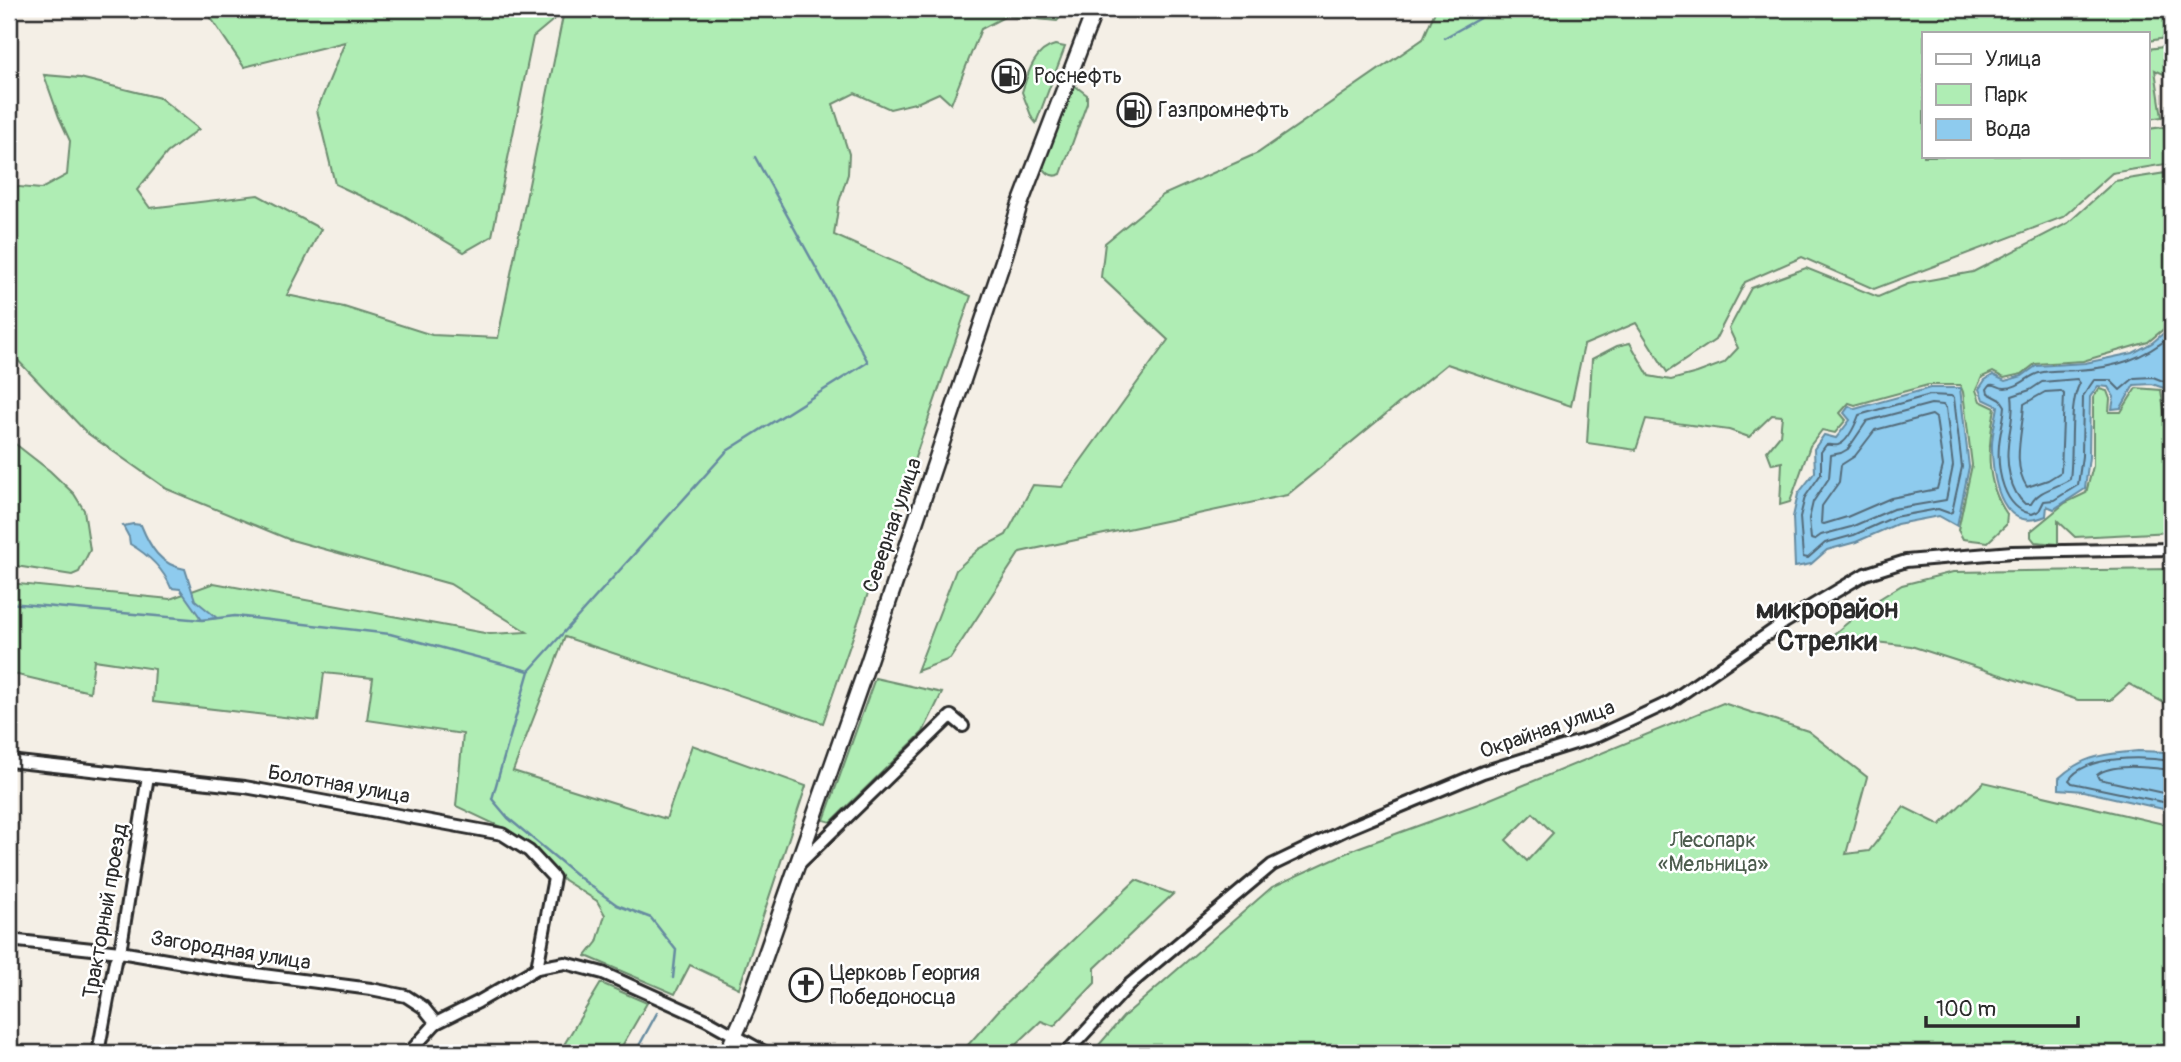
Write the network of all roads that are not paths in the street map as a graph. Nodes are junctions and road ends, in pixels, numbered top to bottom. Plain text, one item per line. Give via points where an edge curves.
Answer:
1 (1095, 9) edge
2 (2172, 549) edge
3 (963, 726) dead end
4 (9, 761) edge
5 (148, 776) junction
6 (794, 870) junction
7 (9, 940) edge
8 (120, 952) junction
9 (537, 968) junction
10 (436, 1023) junction
11 (736, 1035) junction
12 (98, 1053) edge
13 (408, 1053) edge
14 (726, 1053) edge
15 (766, 1053) edge
16 (1066, 1053) edge

1 - 6 main road, Северная улица via 1019,206 868,663
2 - 16 street, Окрайная улица via 2002,553 1906,561 1865,574 1785,622 1670,702 1597,736 1483,772 1272,865 1129,985
3 - 6 street via 951,716
4 - 5 street, Болотная улица
5 - 8 street, Тракторный проезд
5 - 9 street, Болотная улица via 245,786 502,834 528,850 554,878
6 - 11 main road, Северная улица
7 - 8 street, Загородная улица
8 - 10 street, Загородная улица via 406,996 424,1007
8 - 12 street, Тракторный проезд
9 - 10 street
9 - 11 street via 565,963 603,973
10 - 13 street
11 - 14 main road, Северная улица
11 - 15 street

